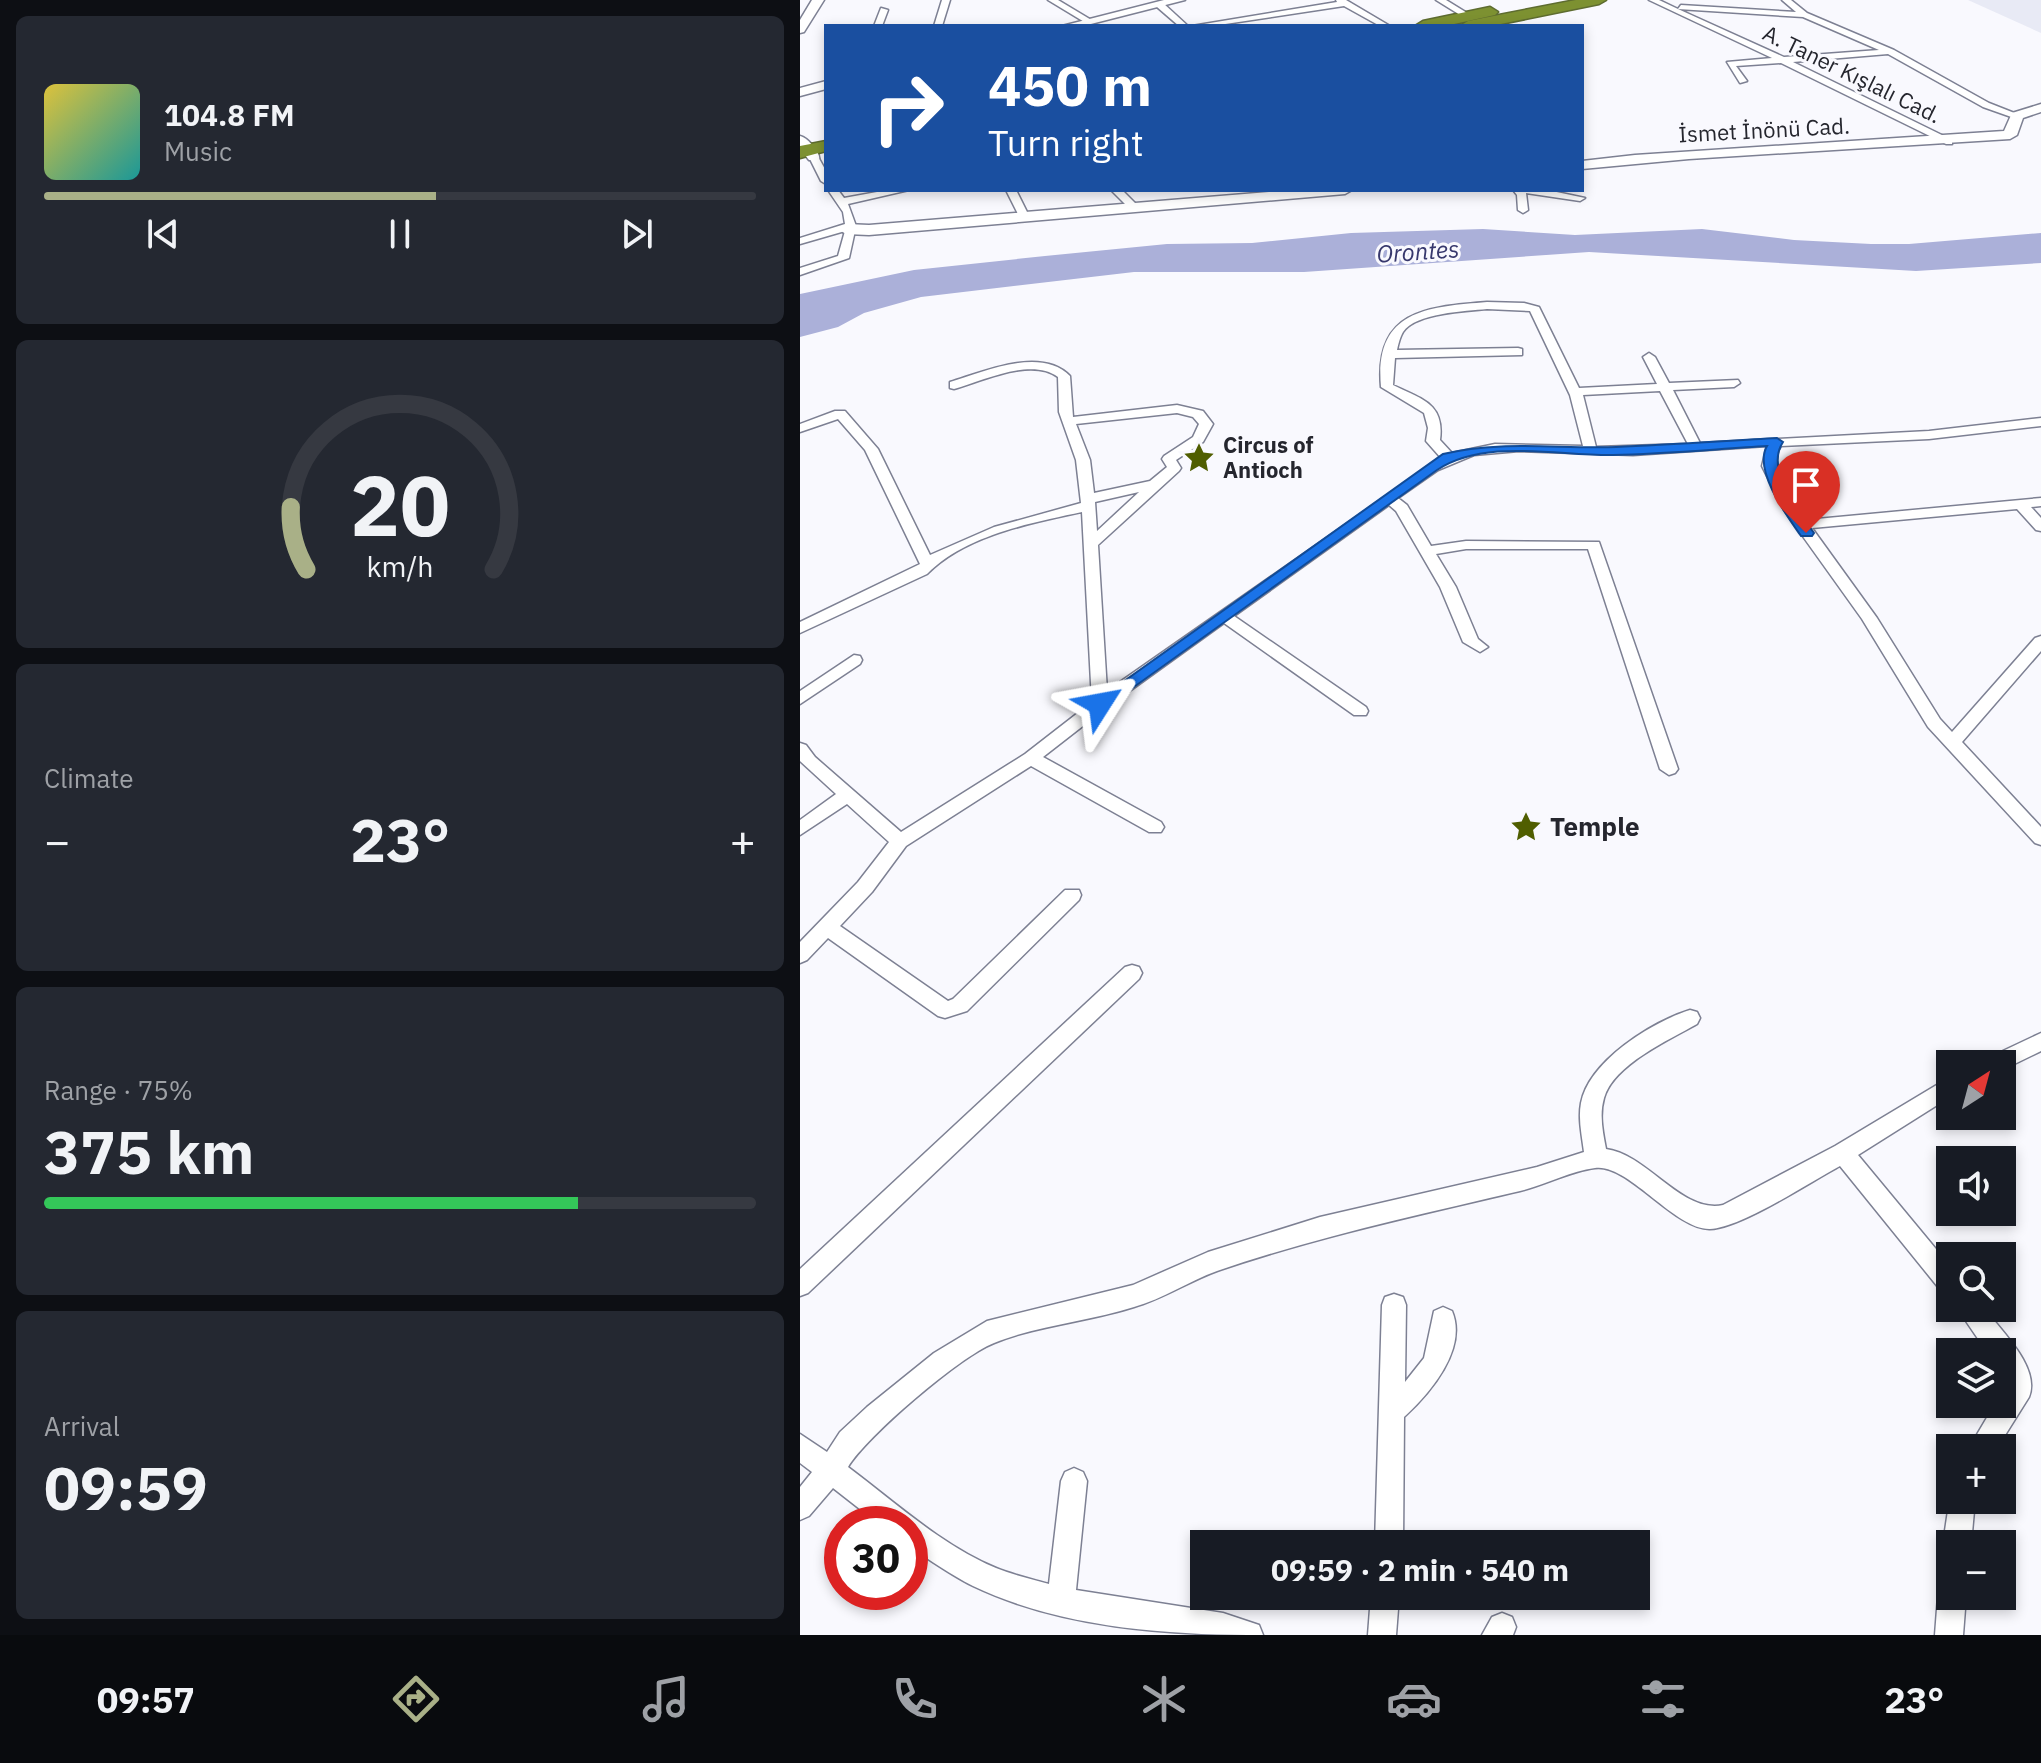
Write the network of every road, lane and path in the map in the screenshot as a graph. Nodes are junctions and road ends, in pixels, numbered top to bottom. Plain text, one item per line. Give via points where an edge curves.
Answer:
1 (818, 0) edge
2 (946, 0) edge
3 (1052, 0) edge
4 (1440, 0) edge
5 (1554, 0) edge
6 (1599, 0) edge
7 (1653, 0) edge
8 (1786, 0) edge
9 (1166, 2) edge
10 (1343, 2) edge
11 (1671, 7) junction
12 (884, 10) dead end
13 (804, 12) edge
14 (1804, 15) junction
15 (1087, 20) junction
16 (1468, 21) edge
17 (879, 24) edge
18 (939, 24) edge
19 (1064, 24) edge
20 (1074, 24) edge
21 (1182, 24) edge
22 (1208, 24) edge
23 (1382, 24) edge
24 (1441, 24) edge
25 (800, 29) edge
26 (1891, 52) junction
27 (1777, 58) junction
28 (1743, 81) dead end
29 (824, 84) edge
30 (800, 90) edge
31 (2041, 108) edge
32 (2017, 116) junction
33 (1949, 142) junction
34 (810, 151) edge
35 (1584, 165) edge
36 (824, 177) edge
37 (834, 192) edge
38 (894, 192) edge
39 (1012, 192) edge
40 (1118, 192) edge
41 (1309, 192) edge
42 (1520, 192) edge
43 (1540, 192) edge
44 (1580, 198) dead end
45 (841, 202) junction
46 (1133, 206) junction
47 (1523, 210) dead end
48 (1024, 216) junction
49 (848, 229) junction
50 (800, 241) edge
51 (800, 272) edge
52 (1518, 352) dead end
53 (1391, 354) junction
54 (1649, 357) dead end
55 (1734, 383) dead end
56 (954, 385) dead end
57 (1665, 387) junction
58 (1575, 392) junction
59 (1069, 421) junction
60 (2041, 422) edge
61 (800, 428) edge
62 (1777, 442) junction
63 (1696, 447) junction
64 (1590, 450) junction
65 (1448, 457) junction
66 (1155, 484) junction
67 (1389, 498) junction
68 (2041, 502) edge
69 (1088, 503) junction
70 (2021, 504) junction
71 (1801, 525) junction
72 (2041, 527) edge
73 (1090, 545) junction
74 (1425, 551) junction
75 (927, 563) junction
76 (1225, 617) junction
77 (800, 628) edge
78 (2041, 641) edge
79 (1480, 647) dead end
80 (854, 660) dead end
81 (800, 699) edge
82 (1100, 704) junction
83 (1360, 711) dead end
84 (1953, 741) junction
85 (800, 749) edge
86 (1031, 758) junction
87 (1669, 769) dead end
88 (847, 795) junction
89 (1155, 827) dead end
90 (800, 829) edge
91 (2041, 838) edge
92 (900, 841) junction
93 (1072, 895) dead end
94 (827, 927) junction
95 (800, 955) edge
96 (1132, 973) dead end
97 (1690, 1018) dead end
98 (2041, 1041) edge
99 (2016, 1054) edge
100 (1936, 1095) edge
101 (1843, 1153) junction
102 (1596, 1158) junction
103 (1936, 1267) edge
104 (800, 1285) edge
105 (1394, 1305) dead end
106 (1443, 1319) dead end
107 (1979, 1322) edge
108 (1394, 1409) junction
109 (1991, 1434) edge
110 (800, 1447) edge
111 (831, 1470) junction
112 (1074, 1481) dead end
113 (878, 1506) edge
114 (800, 1507) edge
115 (1390, 1530) edge
116 (928, 1543) edge
117 (1061, 1600) junction
118 (1384, 1610) edge
119 (1951, 1610) edge
120 (1249, 1635) edge
121 (1382, 1635) edge
122 (1949, 1635) edge

1 - 13 street
2 - 18 street
3 - 15 street
4 - 16 street
5 - 16 highway
6 - 16 highway
7 - 11 street, A. Taner Kışlalı Cad.
8 - 14 street
9 - 15 street
9 - 21 street
10 - 22 street
10 - 23 street
11 - 14 street
11 - 27 street, A. Taner Kışlalı Cad.
12 - 17 street
13 - 25 street
14 - 26 street
15 - 19 street
15 - 20 street
16 - 24 highway
26 - 27 street
26 - 32 street via 1986,105
27 - 28 street via 1730,64
27 - 33 street, A. Taner Kışlalı Cad.
29 - 30 street
31 - 32 street
32 - 33 street, İsmet İnönü Cad. via 2010,135
33 - 35 street, İsmet İnönü Cad.
34 - 36 street
37 - 45 street
38 - 45 street
39 - 48 street
40 - 46 street
41 - 46 street
42 - 47 street
43 - 44 street
45 - 49 street via 852,222
46 - 48 street
48 - 49 street
49 - 50 street
49 - 51 street via 843,258
52 - 53 street
53 - 58 street via 1399,328 1420,317 1528,306 1535,309
53 - 65 street via 1387,387 1433,414 1433,441
54 - 57 street
55 - 57 street
56 - 59 street via 1006,371 1055,368 1066,380
57 - 58 street
57 - 63 street
58 - 64 street
59 - 66 street via 1177,409 1198,414 1206,424 1198,439 1169,459 1174,468
59 - 69 street via 1083,460
60 - 62 street via 1929,435
61 - 75 street via 840,414 871,449
62 - 63 street
62 - 71 street via 1769,466
63 - 64 street
64 - 65 street via 1512,448
65 - 67 street
66 - 69 street
66 - 73 street
67 - 74 street via 1402,508
67 - 76 street
68 - 70 street
69 - 73 street
69 - 75 street via 1031,519
70 - 71 street
70 - 72 street
71 - 84 street via 1869,618 1934,723
73 - 82 street
74 - 79 street via 1448,587 1471,642
74 - 87 street via 1466,545 1594,545
75 - 77 street via 922,571
76 - 82 street
76 - 83 street
78 - 84 street
80 - 81 street
82 - 86 street
84 - 91 street
85 - 88 street
86 - 89 street
86 - 92 street
88 - 90 street
88 - 92 street
92 - 94 street
93 - 94 street via 960,1005 945,1010
94 - 95 street
96 - 104 street
97 - 102 street via 1598,1081 1591,1103
98 - 99 street
100 - 101 street
101 - 102 street via 1727,1215 1708,1219 1615,1160
101 - 103 street
102 - 111 street via 1537,1177 1320,1227 1208,1263 1135,1296 987,1333 876,1416 849,1441
105 - 108 street
106 - 108 street via 1440,1354 1430,1376
107 - 109 street via 2017,1373 2020,1388
108 - 115 street
110 - 111 street
111 - 113 street
111 - 114 street
112 - 117 street
116 - 117 street via 972,1571
117 - 120 street
118 - 121 street
119 - 122 street

